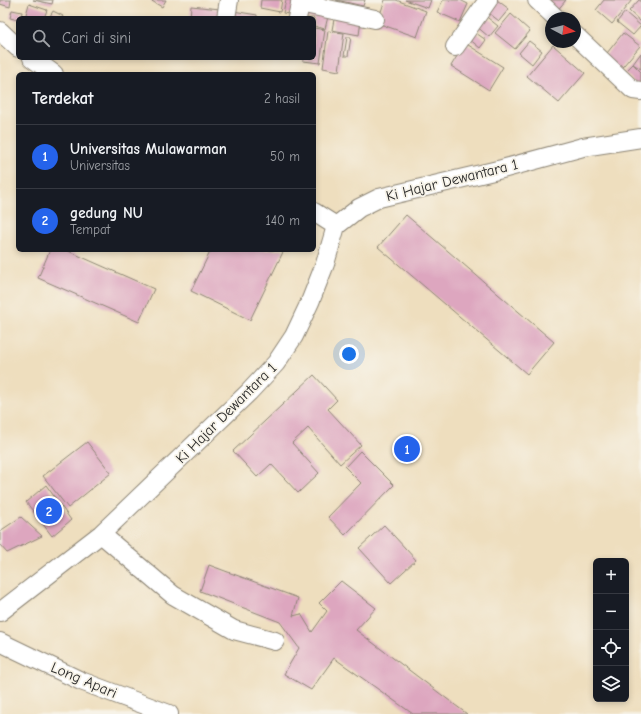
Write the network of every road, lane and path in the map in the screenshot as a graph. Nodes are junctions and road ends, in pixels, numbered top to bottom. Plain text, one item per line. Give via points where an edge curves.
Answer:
1 (229, 0) edge
2 (488, 0) edge
3 (537, 0) edge
4 (299, 7) edge
5 (550, 12) edge
6 (226, 16) edge
7 (375, 18) dead end
8 (0, 31) edge
9 (581, 41) edge
10 (16, 46) edge
11 (455, 47) dead end
12 (35, 60) edge
13 (51, 72) edge
14 (641, 91) edge
15 (641, 138) edge
16 (316, 213) edge
17 (336, 226) junction
18 (102, 534) junction
19 (0, 612) edge
20 (275, 641) dead end
21 (0, 642) edge
22 (169, 714) edge

1 - 6 street
2 - 11 street
3 - 5 street
4 - 7 street
8 - 10 street
9 - 14 street via 633,90
12 - 13 street
15 - 17 street, Ki Hajar Dewantara 1 via 583,147 379,198 359,208
16 - 17 street
17 - 18 street, Ki Hajar Dewantara 1 via 310,302 294,336 276,363
18 - 19 street, Ki Hajar Dewantara 1
18 - 20 street via 173,595 234,630
21 - 22 street, Long Apari via 81,681

